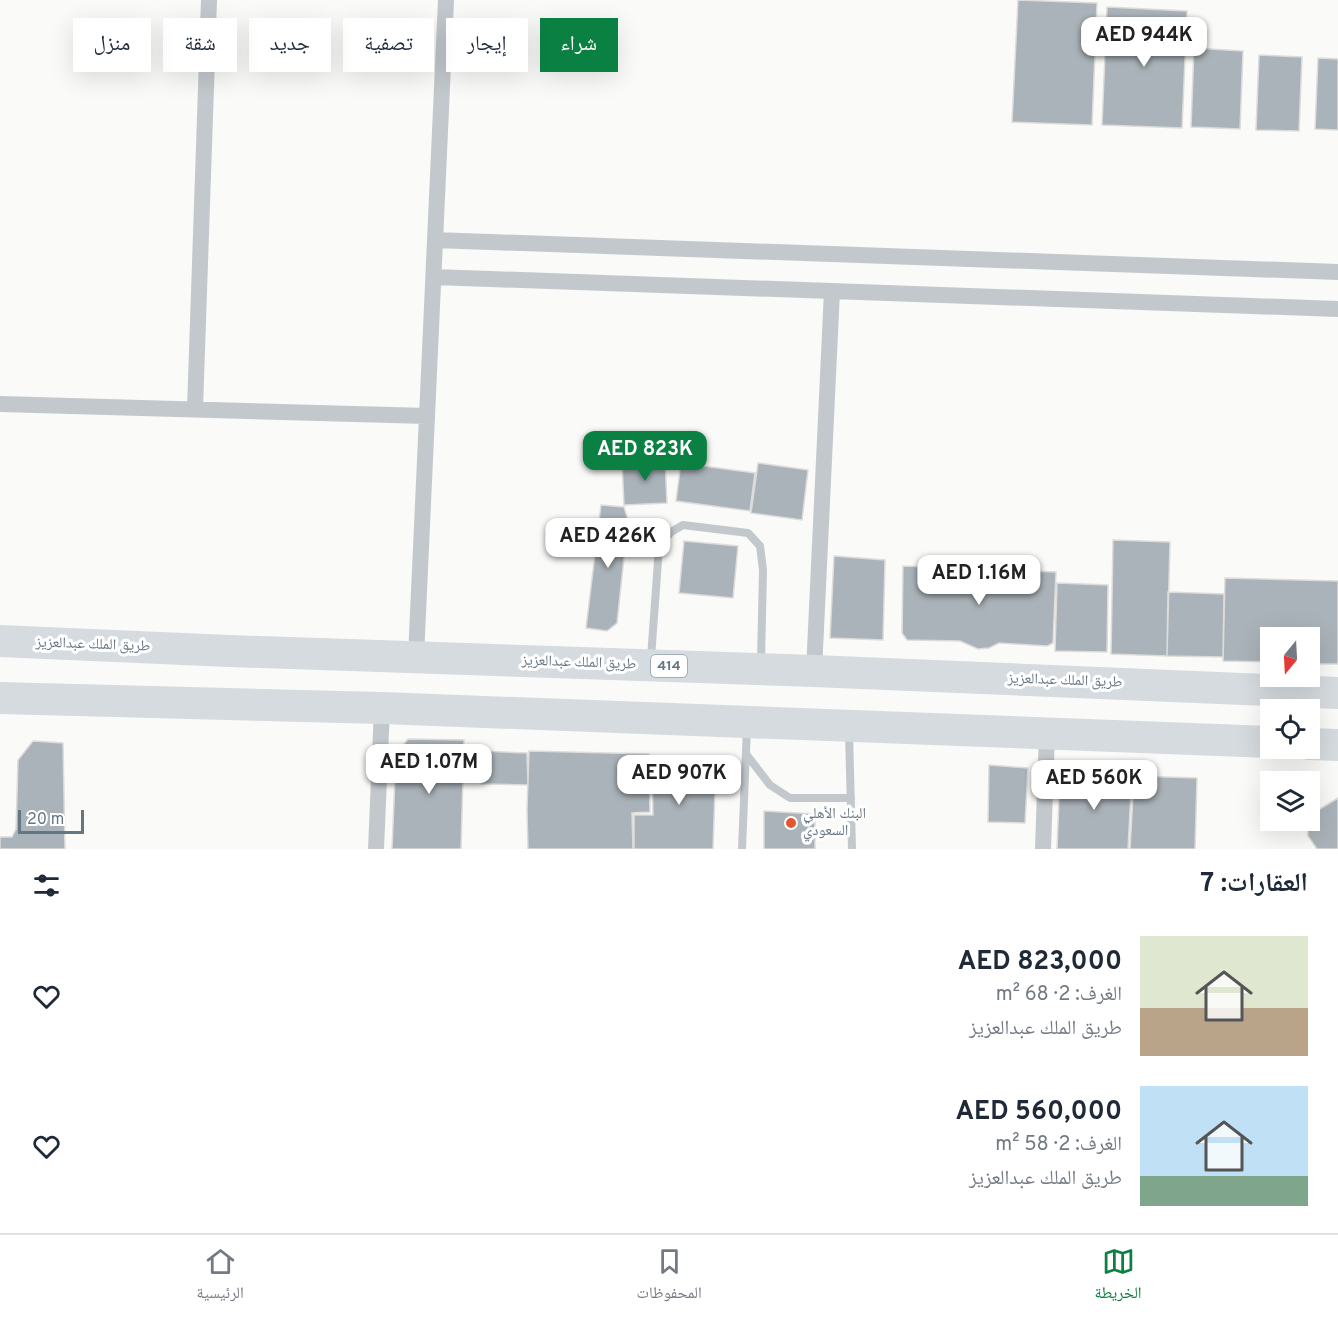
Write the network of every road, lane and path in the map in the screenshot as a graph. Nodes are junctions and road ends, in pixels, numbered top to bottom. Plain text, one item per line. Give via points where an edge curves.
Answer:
1 (209, 0) edge
2 (446, 0) edge
3 (435, 240) junction
4 (1338, 272) edge
5 (434, 277) junction
6 (832, 291) junction
7 (1338, 309) edge
8 (0, 404) edge
9 (195, 409) junction
10 (427, 416) junction
11 (0, 641) edge
12 (416, 657) junction
13 (651, 665) junction
14 (760, 669) junction
15 (814, 671) junction
16 (1338, 693) edge
17 (0, 698) edge
18 (382, 708) junction
19 (748, 722) junction
20 (849, 725) junction
21 (1047, 733) junction
22 (1260, 742) edge
23 (1320, 744) edge
24 (1338, 745) edge
25 (746, 754) junction
26 (851, 798) junction
27 (376, 849) edge
28 (742, 849) edge
29 (852, 849) edge
30 (1043, 849) edge

1 - 9 street
2 - 3 street
3 - 4 street
3 - 5 street
5 - 6 street
5 - 10 street
6 - 7 street
6 - 15 street
8 - 9 street
9 - 10 street
10 - 12 street
11 - 12 highway, طريق الملك عبدالعزيز / 414
12 - 13 highway, طريق الملك عبدالعزيز / 414
13 - 14 highway, طريق الملك عبدالعزيز / 414
13 - 14 lane via 660,547 671,532 683,525 748,534 760,546
14 - 15 highway, طريق الملك عبدالعزيز / 414
15 - 16 highway, طريق الملك عبدالعزيز / 414
17 - 18 highway
18 - 19 highway
18 - 27 street
19 - 20 highway
19 - 25 lane
20 - 21 highway
20 - 26 lane
21 - 22 highway
21 - 30 street
23 - 24 highway
25 - 26 lane via 770,785 790,798
25 - 28 lane
26 - 29 lane

